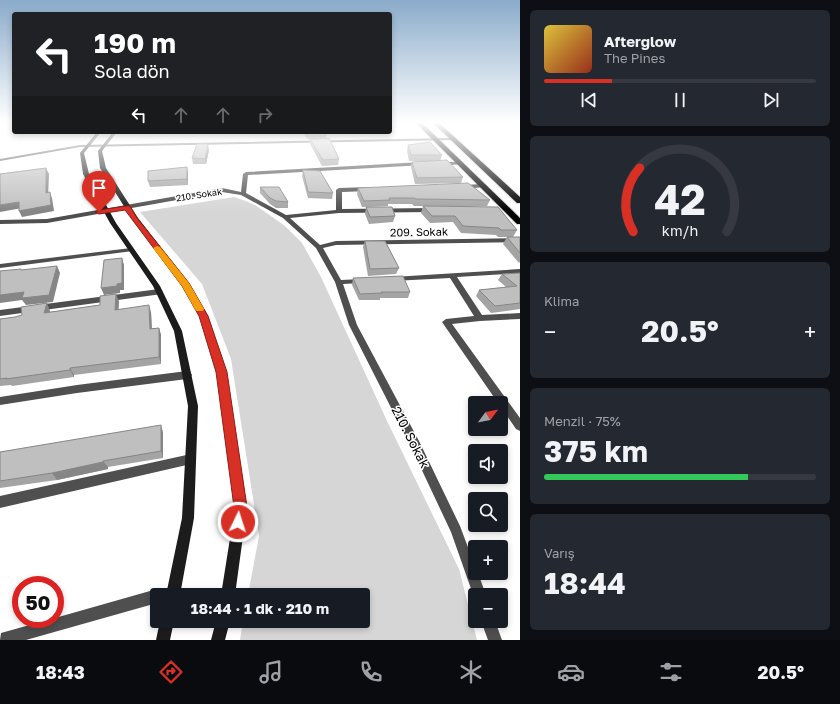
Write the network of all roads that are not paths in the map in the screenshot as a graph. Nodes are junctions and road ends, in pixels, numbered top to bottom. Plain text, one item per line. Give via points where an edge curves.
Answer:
1 (51, 152) edge
2 (83, 152) edge
3 (100, 152) edge
4 (449, 152) edge
5 (467, 152) edge
6 (0, 160) edge
7 (461, 163) junction
8 (484, 186) junction
9 (455, 187) edge
10 (377, 189) edge
11 (243, 194) junction
12 (520, 201) edge
13 (123, 208) junction
14 (437, 210) edge
15 (500, 210) edge
16 (508, 210) junction
17 (106, 211) junction
18 (339, 211) junction
19 (285, 217) junction
20 (0, 222) edge
21 (520, 222) edge
22 (520, 240) edge
23 (319, 247) junction
24 (131, 250) junction
25 (0, 266) edge
26 (520, 271) edge
27 (452, 276) junction
28 (384, 279) edge
29 (369, 280) edge
30 (339, 282) junction
31 (159, 292) junction
32 (0, 313) edge
33 (520, 316) edge
34 (480, 318) junction
35 (187, 375) junction
36 (0, 401) edge
37 (520, 426) edge
38 (191, 459) junction
39 (0, 502) edge
40 (175, 588) edge
41 (229, 588) edge
42 (477, 588) edge
43 (150, 598) edge
44 (166, 628) edge
45 (221, 628) edge
46 (491, 628) edge
47 (0, 640) edge
48 (163, 640) edge
49 (218, 640) edge
50 (495, 640) edge

1 - 6 street
2 - 17 main road via 86,174
3 - 13 main road via 103,168
4 - 7 main road
5 - 12 main road
7 - 8 main road
7 - 11 street via 246,174
8 - 9 street
8 - 16 main road
10 - 18 street via 339,190
11 - 13 street, 210. Sokak via 222,190
11 - 19 street, 210. Sokak
13 - 17 street, 210. Sokak
13 - 41 main road via 186,285 204,316 222,372 241,507
14 - 18 street
15 - 16 street
16 - 21 main road
17 - 20 street, 210. Sokak via 47,220
17 - 24 main road
18 - 19 street
19 - 23 street, 210. Sokak
22 - 23 street, 209. Sokak via 336,243
23 - 30 street, 210. Sokak
24 - 25 street
24 - 31 main road
26 - 27 street
27 - 28 street
27 - 34 street
29 - 30 street
30 - 42 street, 210. Sokak via 353,325 456,530
31 - 32 street
31 - 35 main road via 178,331
33 - 34 street
34 - 37 street via 446,322
35 - 36 street
35 - 38 main road via 193,406
38 - 39 street
38 - 40 main road via 188,518
43 - 47 street
44 - 48 main road
45 - 49 main road
46 - 50 street

